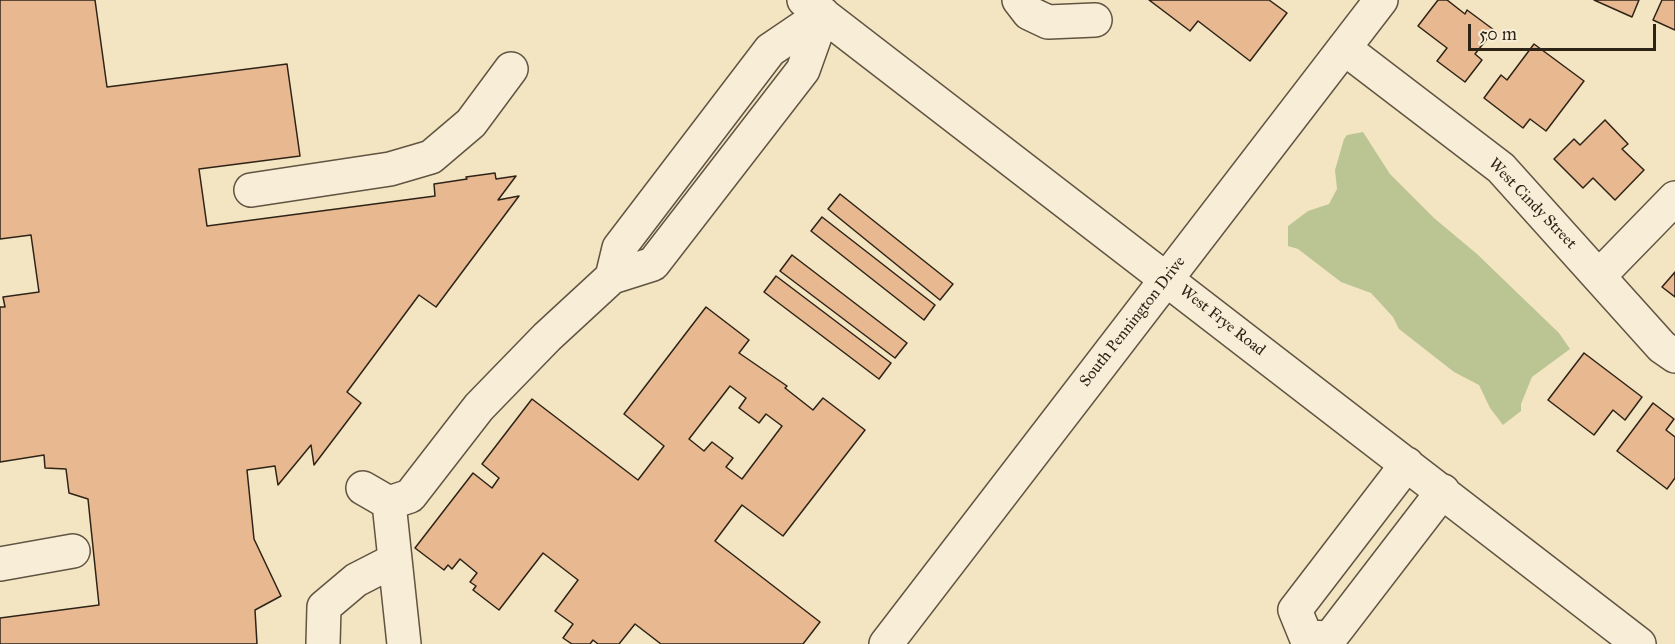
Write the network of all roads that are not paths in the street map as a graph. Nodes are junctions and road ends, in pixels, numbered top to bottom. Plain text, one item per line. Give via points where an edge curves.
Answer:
1 (1019, 0) edge
2 (1381, 0) edge
3 (814, 7) edge
4 (1095, 20) dead end
5 (1344, 48) junction
6 (511, 69) dead end
7 (251, 190) dead end
8 (1675, 198) edge
9 (1600, 275) junction
10 (1167, 278) junction
11 (1675, 356) edge
12 (1407, 464) junction
13 (1443, 491) junction
14 (73, 550) dead end
15 (1337, 555) junction
16 (395, 560) junction
17 (0, 564) edge
18 (1373, 582) junction
19 (1635, 643) edge
20 (324, 644) edge
21 (405, 644) edge
22 (886, 644) edge

1 - 4 street via 1029,13 1048,22
2 - 5 street, South Pennington Drive
3 - 10 street, West Frye Road
3 - 16 street via 803,70 653,264 612,277 506,376 410,496 376,496
5 - 9 street, West Cindy Street via 1501,168
5 - 10 street, South Pennington Drive
6 - 7 street via 471,123 431,158 390,169
8 - 9 street
9 - 11 street, West Cindy Street via 1662,347
10 - 12 street, West Frye Road
10 - 22 street, South Pennington Drive
12 - 13 street, West Frye Road
12 - 15 street
13 - 18 street
13 - 19 street, West Frye Road
14 - 17 street
15 - 18 street
15 - 18 street via 1294,610 1306,637 1330,638
16 - 20 street via 356,580 324,607
16 - 21 street

